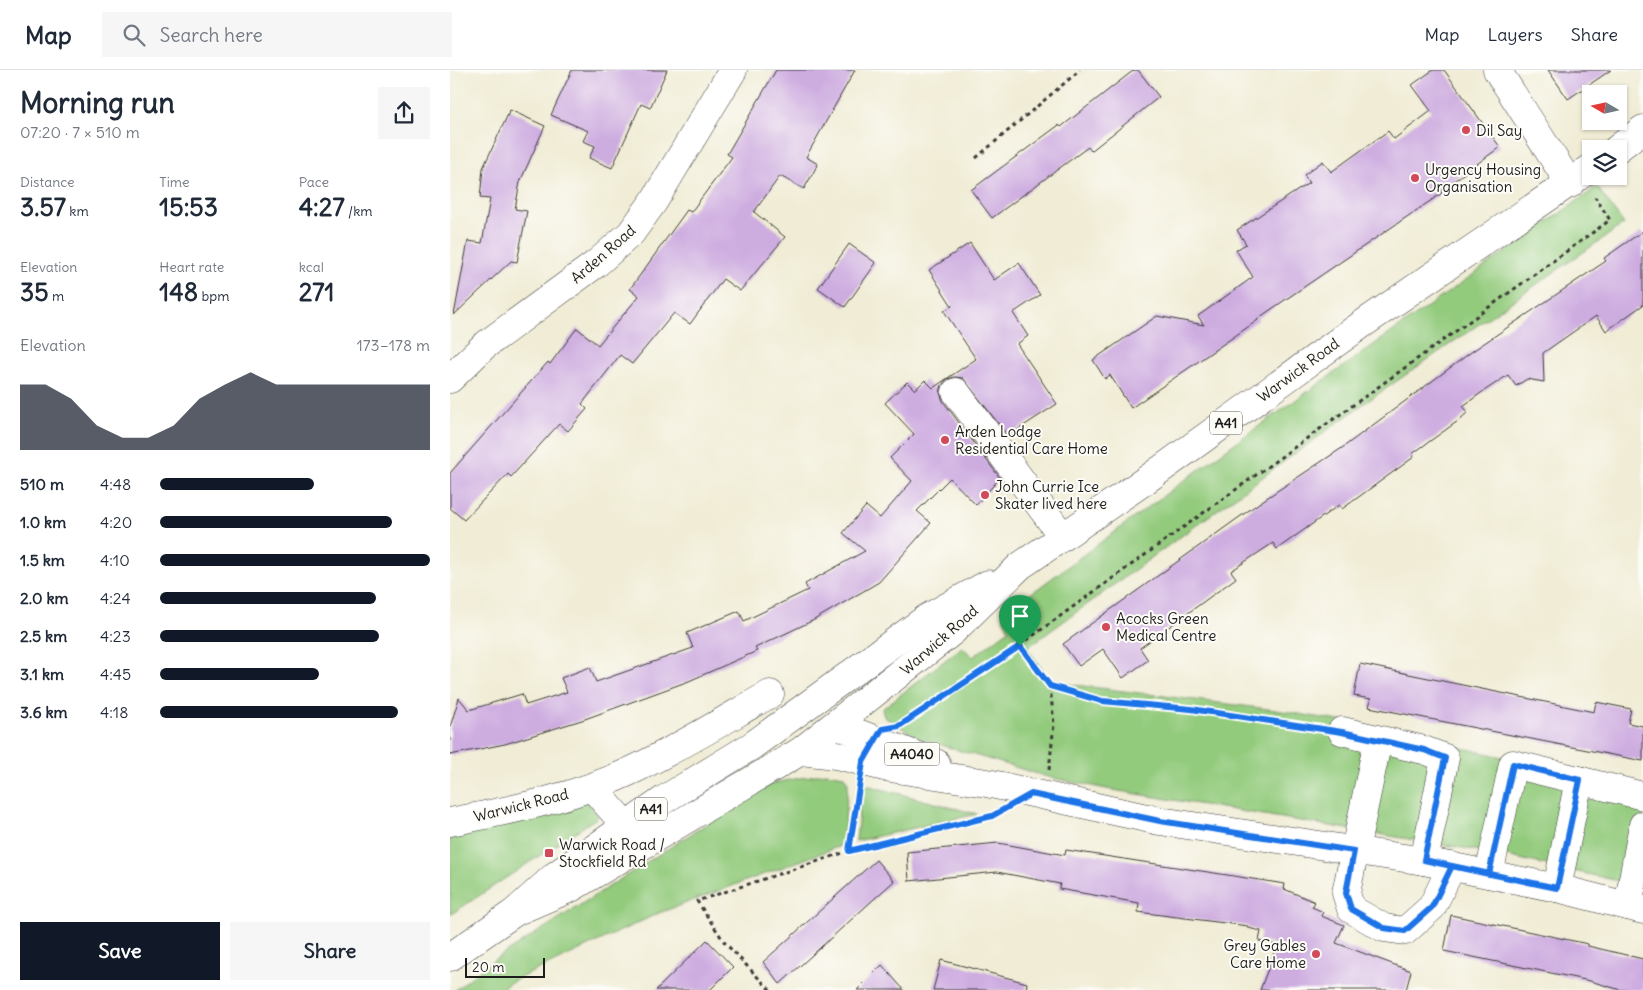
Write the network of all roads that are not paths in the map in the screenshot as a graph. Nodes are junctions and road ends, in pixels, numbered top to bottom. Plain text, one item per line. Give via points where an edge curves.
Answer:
1 (733, 70) edge
2 (1497, 70) edge
3 (1643, 129) edge
4 (1627, 141) edge
5 (1581, 176) edge
6 (450, 379) edge
7 (956, 392) dead end
8 (1063, 537) junction
9 (1020, 566) junction
10 (770, 694) dead end
11 (794, 716) junction
12 (837, 725) junction
13 (1342, 732) road end
14 (1378, 740) junction
15 (801, 751) junction
16 (869, 751) junction
17 (1580, 780) junction
18 (592, 787) junction
19 (1643, 796) edge
20 (450, 822) edge
21 (1643, 825) edge
22 (626, 827) junction
23 (1354, 851) junction
24 (1424, 860) junction
25 (1452, 866) junction
26 (1489, 874) junction
27 (1557, 888) junction
28 (1636, 908) edge
29 (515, 912) junction
30 (450, 957) edge

1 - 6 main road, Arden Road via 654,201 631,233 597,263 484,346
2 - 5 main road
3 - 4 main road
5 - 8 main road, Warwick Road / A41 via 1361,325
7 - 8 main road
8 - 9 main road, Warwick Road / A41
9 - 11 main road, A41 via 927,618
9 - 12 main road, Warwick Road / A41 via 954,631
10 - 18 main road, Warwick Road via 636,768
11 - 12 main road
11 - 22 main road, Warwick Road / A41
12 - 15 main road, Warwick Road / A41
12 - 16 main road, A4040
13 - 14 main road
14 - 23 main road
14 - 24 main road via 1445,758
15 - 16 main road, A4040 via 836,755
15 - 29 main road, Warwick Road / A41 via 570,888
16 - 23 main road, A4040 via 987,783 1160,821
17 - 19 main road
17 - 26 main road via 1513,764
17 - 27 main road
18 - 20 main road, Warwick Road via 520,809
18 - 22 main road
21 - 28 main road
22 - 29 main road, Warwick Road / A41 via 556,875
23 - 24 main road, A4040
23 - 25 main road via 1346,893 1351,909 1384,928 1405,931 1432,907
24 - 25 main road, A4040
25 - 26 main road, A4040
26 - 27 main road, A4040
27 - 28 main road, A4040
29 - 30 main road, Warwick Road / A41

